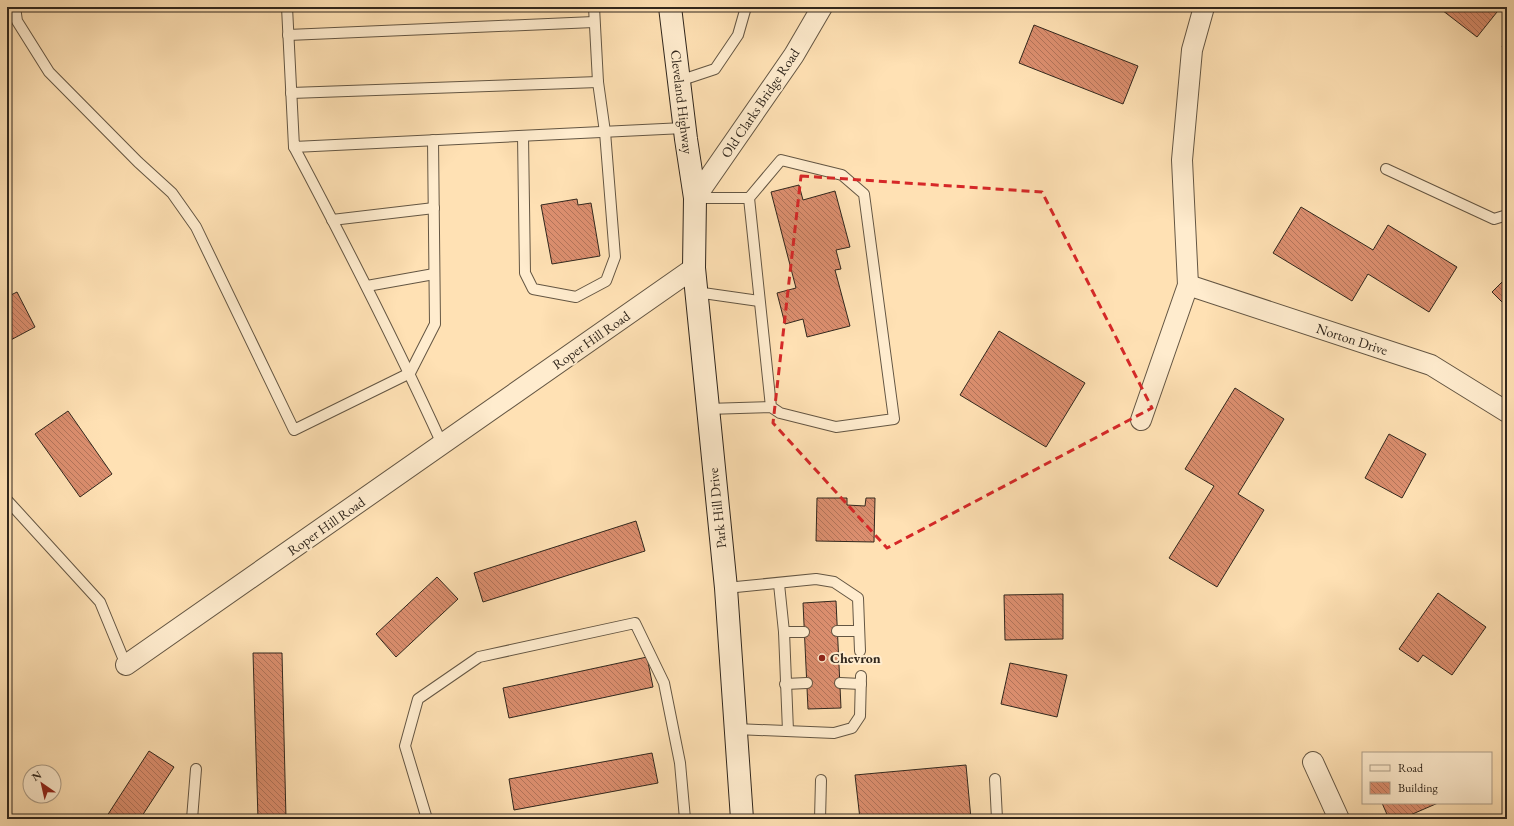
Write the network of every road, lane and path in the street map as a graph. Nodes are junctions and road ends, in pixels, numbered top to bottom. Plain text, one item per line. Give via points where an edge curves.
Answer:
1 (16, 7) edge
2 (287, 7) edge
3 (594, 7) edge
4 (670, 7) edge
5 (746, 7) edge
6 (822, 7) edge
7 (1204, 7) edge
8 (594, 22) junction
9 (288, 35) junction
10 (679, 81) junction
11 (598, 82) junction
12 (291, 93) junction
13 (684, 128) junction
14 (605, 132) junction
15 (523, 136) junction
16 (433, 140) junction
17 (294, 147) junction
18 (1386, 169) dead end
19 (695, 198) junction
20 (749, 198) junction
21 (434, 208) junction
22 (1507, 214) edge
23 (332, 220) junction
24 (694, 268) junction
25 (434, 274) junction
26 (1188, 285) junction
27 (367, 286) junction
28 (696, 292) junction
29 (760, 301) junction
30 (410, 373) junction
31 (771, 407) junction
32 (707, 409) junction
33 (1507, 412) edge
34 (1141, 420) dead end
35 (442, 444) junction
36 (7, 500) edge
37 (779, 584) junction
38 (726, 588) junction
39 (837, 631) dead end
40 (859, 631) junction
41 (784, 632) junction
42 (804, 632) dead end
43 (860, 651) dead end
44 (126, 665) joint
45 (807, 683) dead end
46 (785, 684) junction
47 (840, 684) dead end
48 (736, 729) junction
49 (788, 730) junction
50 (1313, 762) dead end
51 (196, 769) dead end
52 (995, 779) dead end
53 (821, 780) dead end
54 (192, 819) edge
55 (427, 819) edge
56 (685, 819) edge
57 (742, 819) edge
58 (820, 819) edge
59 (997, 819) edge
60 (1339, 819) edge

1 - 30 lane via 17,21 49,72 172,193 196,228 294,430
2 - 9 lane
3 - 8 lane
4 - 10 main road, Cleveland Highway
5 - 10 lane via 738,35 715,69
6 - 19 street, Old Clarks Bridge Road via 794,55
7 - 26 street via 1192,50 1182,160
8 - 9 lane
8 - 11 lane
9 - 12 lane
10 - 13 main road, Cleveland Highway
11 - 12 lane
11 - 14 lane
12 - 17 lane
13 - 14 lane
13 - 19 main road, Cleveland Highway
14 - 15 lane
14 - 15 lane via 615,257 606,281 576,297 533,289 525,273
15 - 16 lane
16 - 17 lane
16 - 21 lane
17 - 23 lane
18 - 22 lane via 1494,219
19 - 20 lane
19 - 24 main road, Park Hill Drive
20 - 29 lane
20 - 31 lane via 781,160 842,175 864,194 894,419 836,427 780,413
21 - 23 lane
21 - 25 lane
23 - 27 lane
24 - 28 main road, Park Hill Drive
24 - 35 street, Roper Hill Road
25 - 27 lane
25 - 30 lane via 434,324
26 - 33 street, Norton Drive via 1430,365
26 - 34 street
27 - 30 lane
28 - 29 lane
28 - 32 main road, Park Hill Drive
29 - 31 lane
30 - 35 lane
31 - 32 lane
32 - 38 main road, Park Hill Drive
35 - 44 street, Roper Hill Road
36 - 44 lane, Roper Hill Road via 100,602
37 - 38 lane
37 - 40 lane via 816,579 834,582 858,598
37 - 41 lane
38 - 48 main road, Park Hill Drive
39 - 40 lane
40 - 43 lane
41 - 42 lane
41 - 46 lane
45 - 46 lane
46 - 49 lane
47 - 49 lane via 861,680 860,716 852,728 834,733
48 - 49 lane
48 - 57 main road, Park Hill Drive
50 - 60 street
51 - 54 lane
52 - 59 lane
53 - 58 lane
55 - 56 lane via 405,746 418,699 480,657 635,623 664,683 680,763

